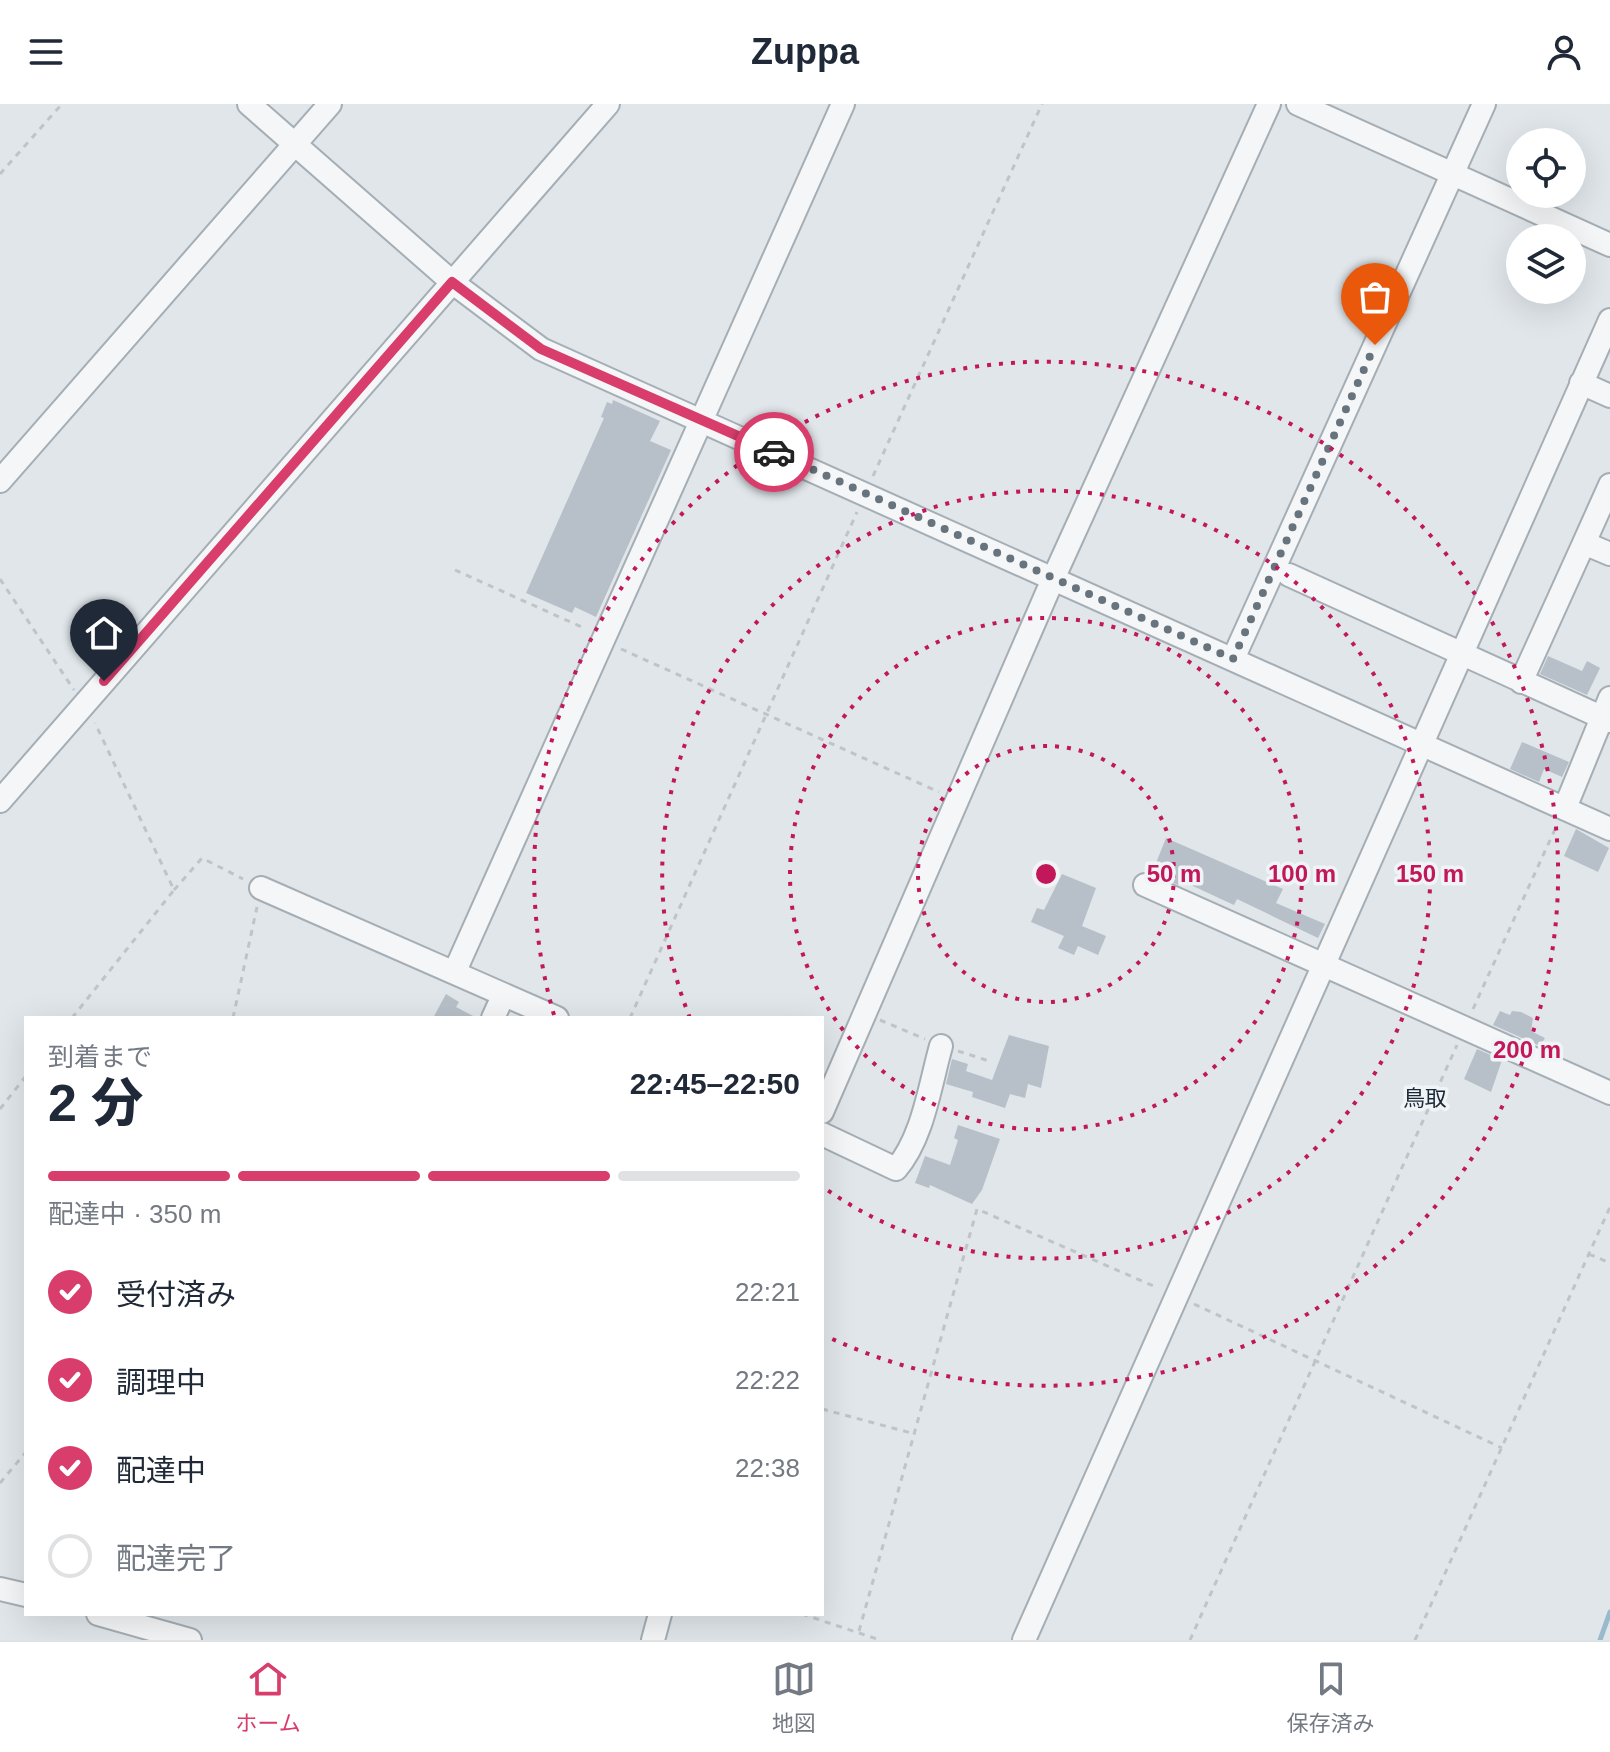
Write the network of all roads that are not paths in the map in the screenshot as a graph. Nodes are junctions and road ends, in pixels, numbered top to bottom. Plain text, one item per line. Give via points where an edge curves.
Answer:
1 (249, 104) edge
2 (330, 104) edge
3 (608, 104) edge
4 (843, 104) edge
5 (1269, 104) edge
6 (1298, 104) edge
7 (1484, 104) edge
8 (295, 144) junction
9 (1452, 174) junction
10 (1610, 245) edge
11 (452, 282) junction
12 (1610, 320) edge
13 (1581, 383) junction
14 (1610, 396) edge
15 (701, 419) junction
16 (0, 481) edge
17 (1610, 485) edge
18 (1584, 543) junction
19 (1610, 554) edge
20 (1289, 575) dead end
21 (1053, 579) junction
22 (1462, 656) junction
23 (1233, 659) junction
24 (1521, 682) junction
25 (1608, 712) edge
26 (1423, 746) junction
27 (0, 801) edge
28 (1565, 808) junction
29 (1610, 829) edge
30 (1145, 885) dead end
31 (261, 888) road end
32 (1322, 965) junction
33 (455, 971) junction
34 (503, 996) junction
35 (494, 1016) edge
36 (552, 1016) edge
37 (941, 1046) dead end
38 (1610, 1093) edge
39 (824, 1107) edge
40 (824, 1135) edge
41 (0, 1589) edge
42 (24, 1595) edge
43 (105, 1616) edge
44 (659, 1616) edge
45 (190, 1640) edge
46 (653, 1640) edge
47 (1024, 1640) edge

1 - 8 street
2 - 8 street
3 - 11 street
4 - 15 street
5 - 21 street
6 - 9 street
7 - 9 street
8 - 11 street
8 - 16 street
9 - 10 street
9 - 23 street
11 - 15 street via 541,349
11 - 27 street
12 - 13 street
13 - 14 street
13 - 22 street
15 - 21 street
15 - 33 street
17 - 18 street
18 - 19 street
18 - 24 street
20 - 22 street
21 - 23 street
21 - 39 street
22 - 24 street
22 - 26 street
23 - 26 street
24 - 25 street
25 - 28 street
26 - 28 street
26 - 32 street
28 - 29 street
30 - 32 street
31 - 33 street
32 - 38 street
32 - 47 street
33 - 34 street
34 - 35 street
34 - 36 street
37 - 40 street via 913,1139 896,1169
41 - 42 street
43 - 45 street
44 - 46 street

